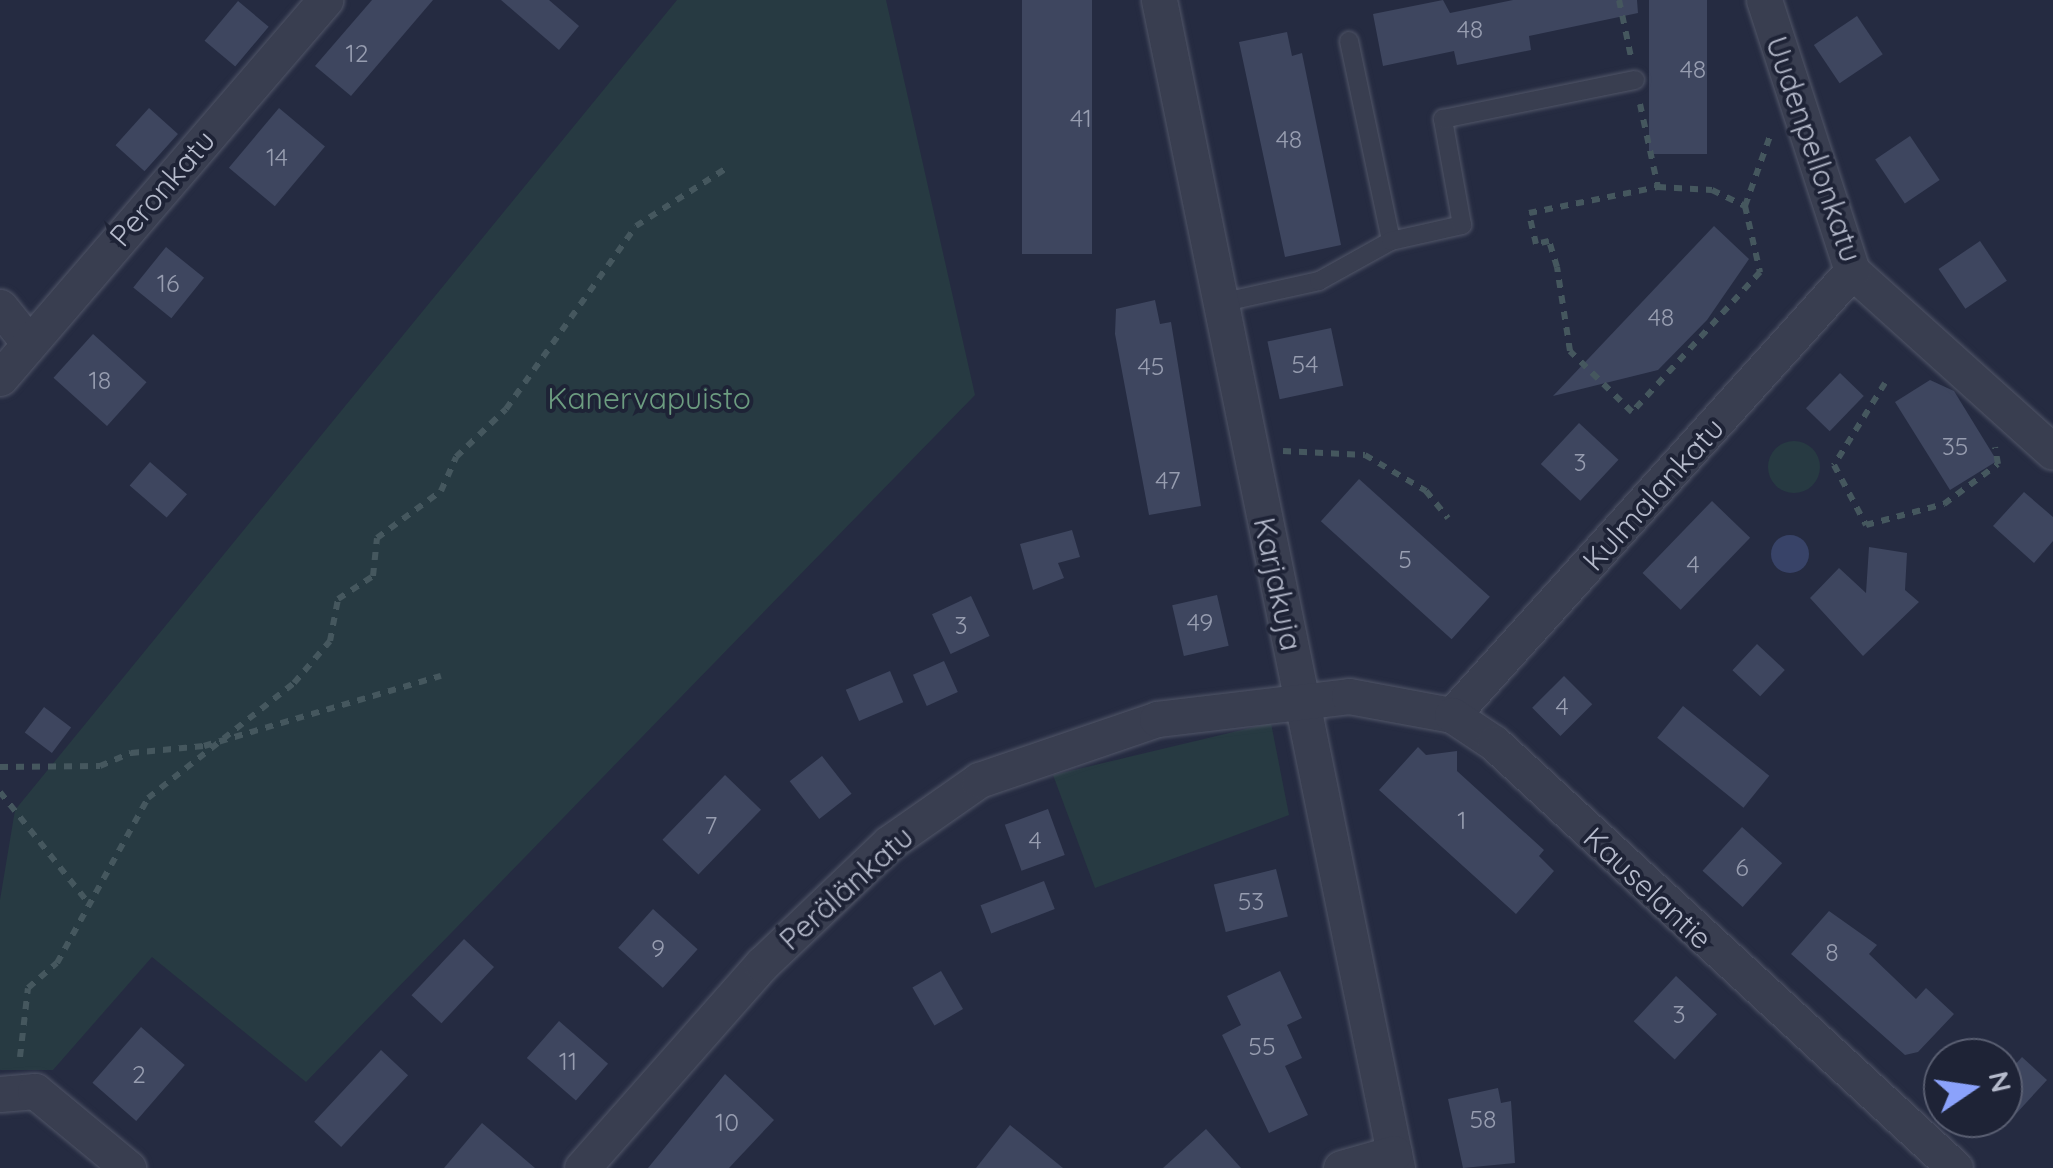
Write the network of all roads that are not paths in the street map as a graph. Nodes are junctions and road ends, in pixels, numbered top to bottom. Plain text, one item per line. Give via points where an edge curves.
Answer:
1 (325, 0) edge
2 (1160, 0) edge
3 (1764, 0) edge
4 (1348, 42) dead end
5 (1635, 80) dead end
6 (1391, 241) junction
7 (1852, 272) junction
8 (1220, 303) junction
9 (0, 307) edge
10 (28, 342) junction
11 (0, 378) edge
12 (2053, 452) edge
13 (1301, 697) junction
14 (1452, 715) junction
15 (9, 1091) edge
16 (1395, 1160) edge
17 (128, 1168) edge
18 (582, 1168) edge
19 (1341, 1168) edge
20 (1955, 1168) edge

1 - 10 street, Peronkatu
2 - 8 street, Karjakuja
3 - 7 street, Uudenpellonkatu
4 - 6 lane
5 - 6 lane via 1443,120 1462,225
6 - 8 lane via 1319,281
7 - 12 street, Uudenpellonkatu
7 - 14 street, Kulmalankatu
8 - 13 street, Karjakuja
9 - 10 street
10 - 11 street, Peronkatu
13 - 14 street
13 - 16 street, Karjakuja
13 - 18 street, Perälänkatu via 1158,720 979,780 889,842 762,964
14 - 20 street, Kauselantie
15 - 17 street via 59,1106
16 - 19 street

